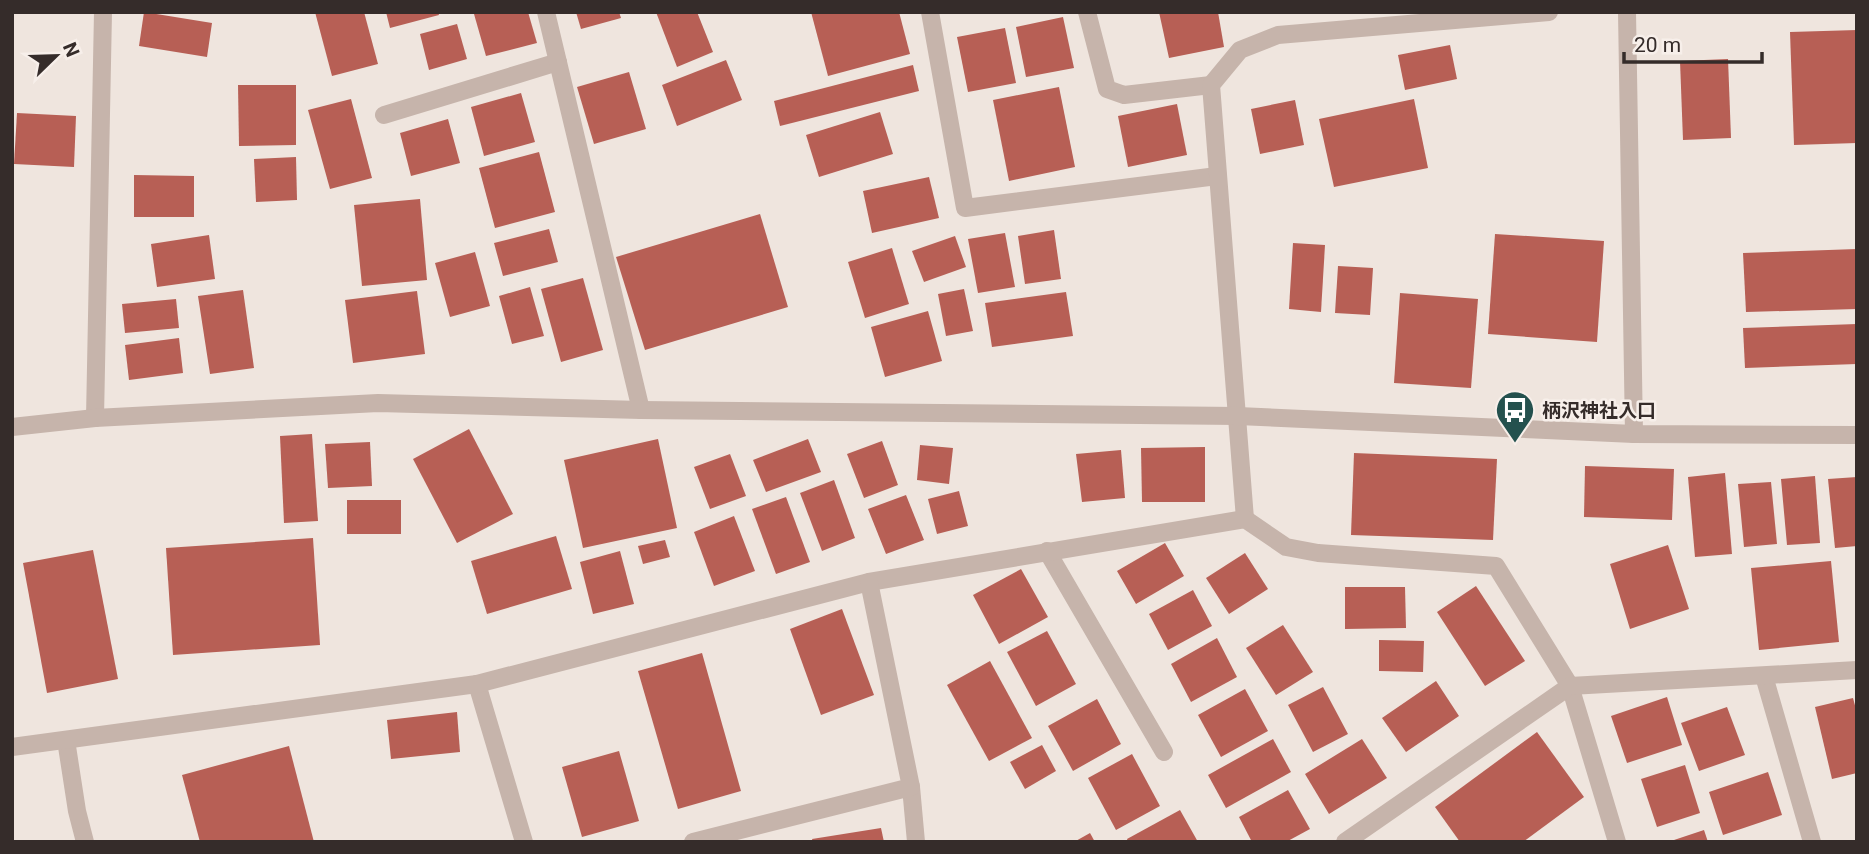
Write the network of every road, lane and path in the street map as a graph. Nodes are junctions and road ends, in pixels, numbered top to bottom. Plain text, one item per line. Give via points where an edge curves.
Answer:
1 (103, 12) edge
2 (546, 12) edge
3 (930, 12) edge
4 (1087, 12) edge
5 (1549, 12) edge
6 (1627, 12) edge
7 (558, 62) junction
8 (1211, 85) junction
9 (384, 115) dead end
10 (1217, 176) junction
11 (641, 411) junction
12 (1238, 416) junction
13 (94, 418) junction
14 (12, 427) edge
15 (1634, 433) junction
16 (1857, 435) edge
17 (1245, 519) junction
18 (1048, 551) junction
19 (869, 582) junction
20 (1857, 670) edge
21 (1764, 676) junction
22 (477, 684) junction
23 (1570, 686) junction
24 (66, 740) junction
25 (12, 747) edge
26 (1164, 752) dead end
27 (911, 787) junction
28 (85, 842) edge
29 (524, 842) edge
30 (693, 842) edge
31 (916, 842) edge
32 (1345, 842) edge
33 (1617, 842) edge
34 (1812, 842) edge

1 - 13 street
2 - 7 street
3 - 10 street via 965,208
4 - 8 street via 1107,89 1124,95
5 - 8 street via 1278,36 1240,50
6 - 15 street
7 - 9 street
7 - 11 street
8 - 10 street
10 - 12 street
11 - 12 street
11 - 13 street via 378,402
12 - 15 street
12 - 17 street
13 - 14 street
15 - 16 street
17 - 18 street
17 - 23 street via 1286,547 1318,553 1496,566
18 - 19 street
18 - 26 street
19 - 22 street
19 - 27 street
20 - 21 street
21 - 23 street
21 - 34 street
22 - 24 street
22 - 29 street
23 - 32 street
23 - 33 street
24 - 25 street
24 - 28 street
27 - 30 street
27 - 31 street

